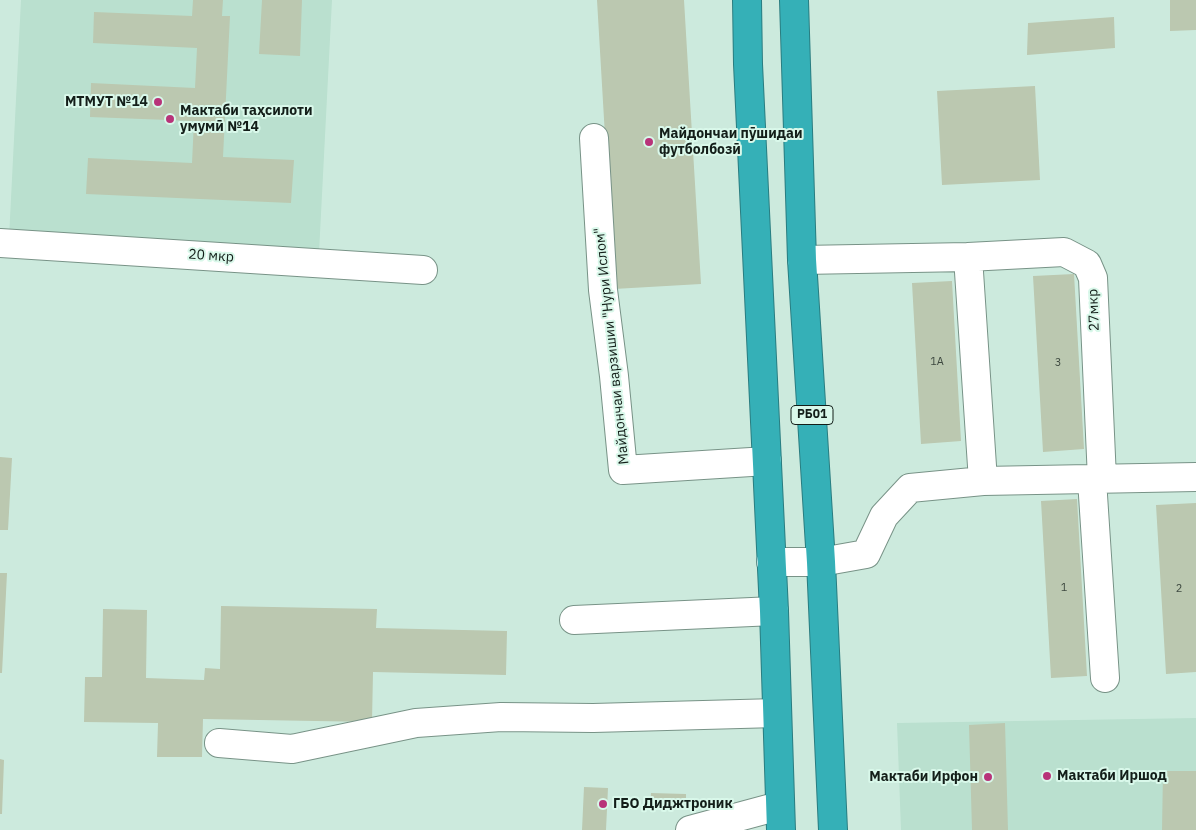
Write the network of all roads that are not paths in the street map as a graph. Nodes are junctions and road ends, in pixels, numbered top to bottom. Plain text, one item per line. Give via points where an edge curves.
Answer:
1 (747, 0) edge
2 (794, 0) edge
3 (594, 138) dead end
4 (0, 243) edge
5 (968, 257) junction
6 (802, 260) junction
7 (423, 270) dead end
8 (768, 460) junction
9 (1196, 477) edge
10 (1097, 480) junction
11 (982, 481) junction
12 (771, 562) junction
13 (821, 562) junction
14 (774, 611) junction
15 (574, 620) dead end
16 (1105, 678) dead end
17 (777, 713) junction
18 (219, 743) dead end
19 (780, 818) edge
20 (690, 830) edge
21 (833, 830) edge

1 - 8 highway
2 - 6 highway, РБ01
3 - 8 street, Майдончаи варзишии "Нури Ислом" via 603,290 623,470
4 - 7 street, 20 мкр
5 - 6 street, 27мкр
5 - 10 street, 27мкр via 1064,252 1087,264 1093,278
5 - 11 street
6 - 13 highway, РБ01
8 - 12 highway
9 - 10 street
10 - 11 street
10 - 16 street, 27мкр
11 - 13 street via 910,488 884,516 866,554
12 - 13 street
12 - 14 highway
13 - 21 highway, РБ01
14 - 15 street
14 - 17 highway
17 - 18 street via 501,717 416,723 292,749
17 - 19 highway
19 - 20 street

